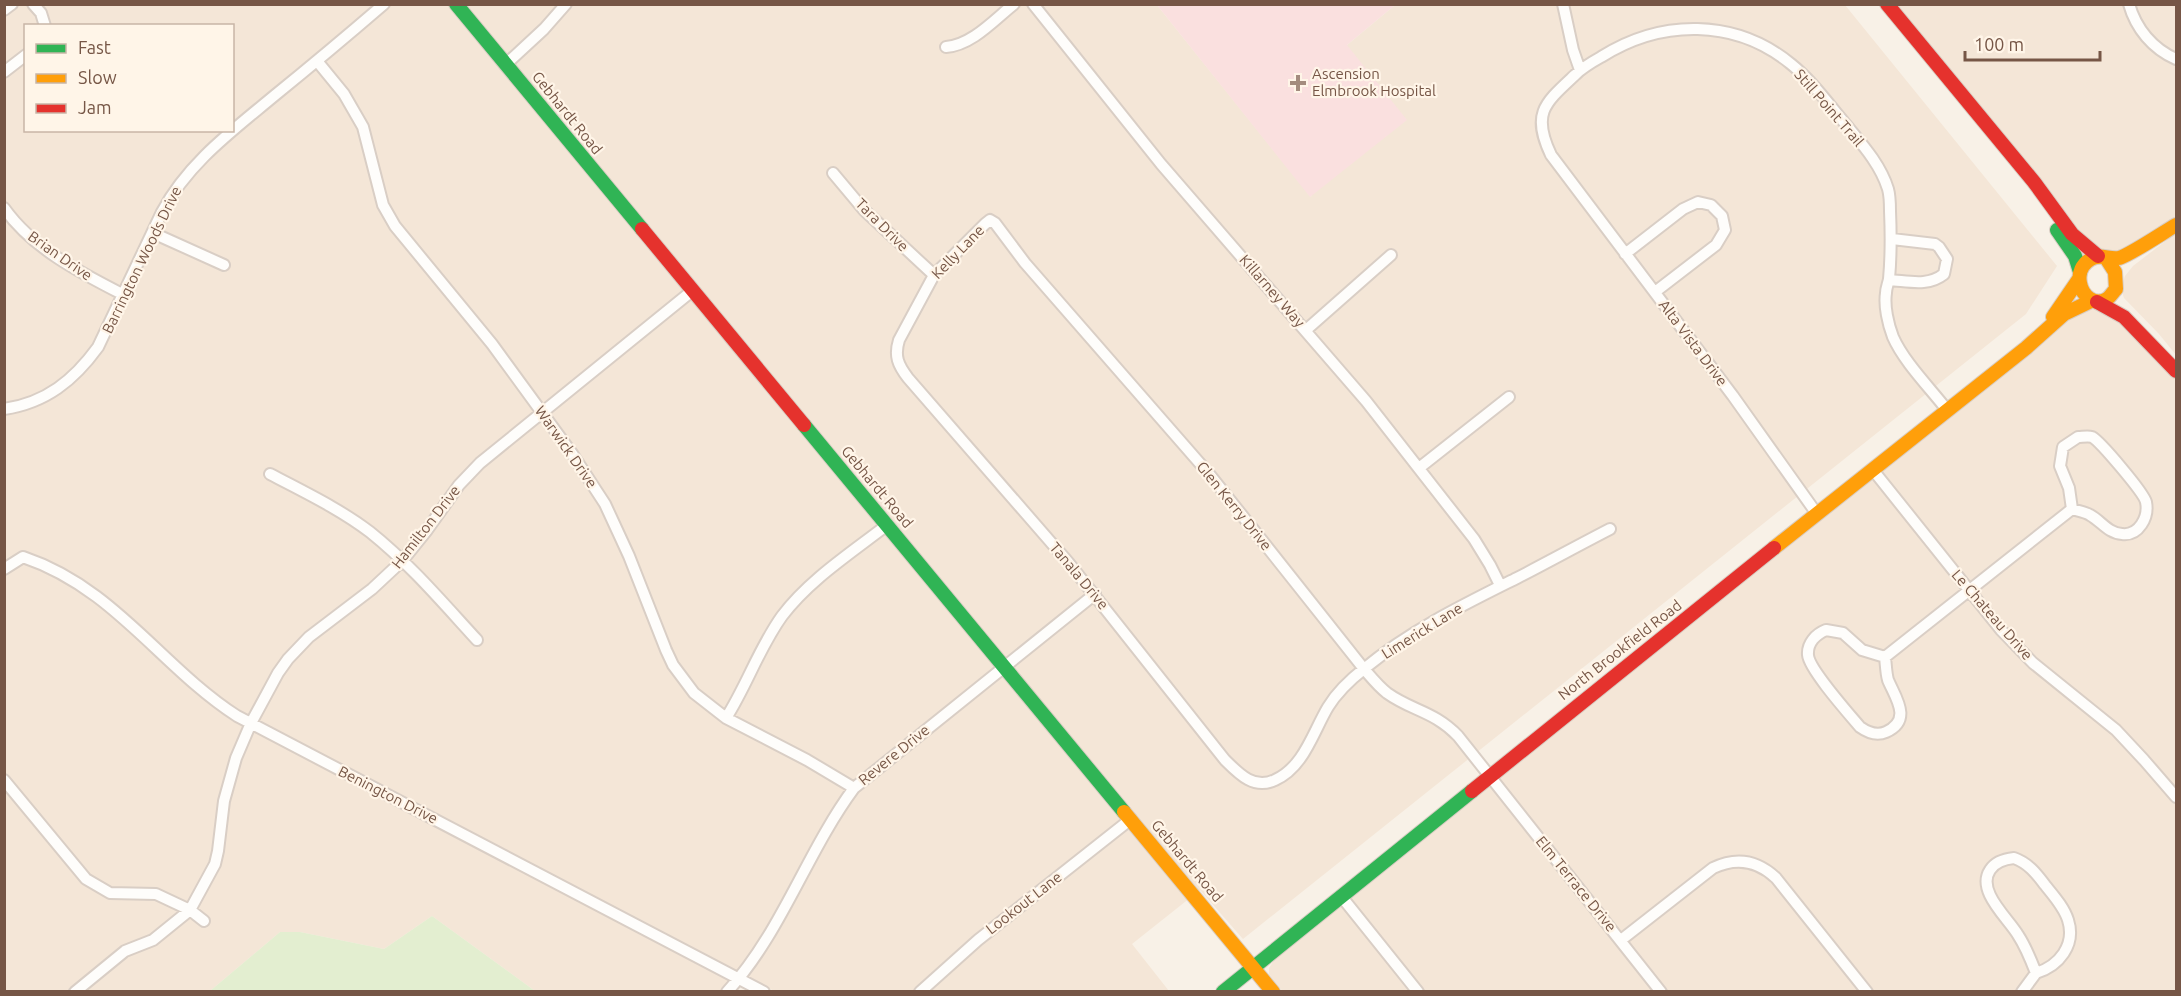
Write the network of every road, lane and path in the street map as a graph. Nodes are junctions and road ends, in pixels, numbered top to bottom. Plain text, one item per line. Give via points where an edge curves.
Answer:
1 (12, 4) edge
2 (33, 4) edge
3 (384, 4) edge
4 (456, 4) edge
5 (566, 4) edge
6 (1014, 4) edge
7 (1033, 4) edge
8 (1563, 4) edge
9 (1887, 4) edge
10 (2129, 4) edge
11 (4, 10) edge
12 (44, 24) edge
13 (946, 47) dead end
14 (24, 57) edge
15 (2176, 59) edge
16 (317, 61) junction
17 (505, 65) junction
18 (1580, 70) junction
19 (4, 72) edge
20 (234, 131) edge
21 (233, 132) edge
22 (2011, 156) junction
23 (833, 172) dead end
24 (1566, 175) joint
25 (4, 208) edge
26 (990, 220) joint
27 (2176, 225) edge
28 (153, 233) junction
29 (2157, 238) junction
30 (1892, 239) junction
31 (1625, 254) junction
32 (1391, 255) dead end
33 (2102, 257) junction
34 (225, 265) dead end
35 (934, 275) junction
36 (2079, 275) junction
37 (1889, 279) junction
38 (2116, 286) junction
39 (693, 291) junction
40 (1655, 292) junction
41 (124, 296) junction
42 (2094, 301) junction
43 (1306, 330) junction
44 (2038, 336) junction
45 (896, 350) joint
46 (2176, 363) edge
47 (2176, 371) edge
48 (1509, 397) dead end
49 (4, 409) edge
50 (1947, 410) junction
51 (541, 412) junction
52 (1419, 468) junction
53 (1873, 470) junction
54 (270, 474) dead end
55 (2072, 508) junction
56 (1817, 514) junction
57 (887, 525) junction
58 (1610, 529) dead end
59 (402, 561) junction
60 (4, 568) edge
61 (1500, 585) junction
62 (1968, 591) junction
63 (1095, 594) junction
64 (477, 640) dead end
65 (1885, 657) junction
66 (1004, 666) junction
67 (1364, 669) junction
68 (726, 718) junction
69 (251, 723) junction
70 (1489, 777) junction
71 (4, 780) edge
72 (1275, 780) joint
73 (854, 788) junction
74 (2175, 793) edge
75 (1131, 819) junction
76 (1341, 896) junction
77 (190, 910) junction
78 (204, 921) dead end
79 (1621, 940) junction
80 (1253, 967) junction
81 (2036, 973) junction
82 (739, 978) junction
83 (1657, 987) edge
84 (75, 992) edge
85 (727, 992) edge
86 (764, 992) edge
87 (920, 992) edge
88 (1223, 992) edge
89 (1273, 992) edge
90 (1418, 992) edge
91 (1645, 992) edge
92 (1867, 992) edge
93 (2022, 992) edge

1 - 11 street
2 - 12 street
3 - 16 street, Barrington Woods Drive
4 - 17 street, Gebhardt Road
5 - 17 street
6 - 13 street via 965,42
7 - 43 street, Killarney Way via 1161,164
8 - 18 street
9 - 22 street
10 - 15 street via 2145,36
14 - 19 street
16 - 20 street, Barrington Woods Drive
16 - 51 street, Warwick Drive via 344,94 363,127 383,205 395,226 492,344
17 - 39 street, Gebhardt Road
18 - 24 street, Still Point Trail via 1548,100 1541,119 1542,137
18 - 30 street, Still Point Trail via 1639,37 1668,30 1699,28 1726,32 1772,50 1813,85 1882,173 1889,191
21 - 28 street, Barrington Woods Drive via 199,161 173,192
22 - 33 street via 2077,240
22 - 36 street via 2073,252
23 - 35 street, Tara Drive via 864,210
24 - 31 street, Alta Vista Drive
25 - 41 street, Brian Drive via 21,229 63,262
26 - 35 street, Kelly Lane
26 - 67 street, Glen Kerry Drive via 1217,484
27 - 29 street
28 - 34 street
28 - 41 street, Barrington Woods Drive
29 - 33 street via 2120,258
29 - 38 street via 2131,261
30 - 37 street, Still Point Trail
30 - 37 street via 1935,244 1947,259 1944,274 1932,281
31 - 40 street, Alta Vista Drive
31 - 40 street via 1683,209 1698,202 1711,205 1722,216 1725,230 1716,245
32 - 43 street
33 - 36 street via 2085,262
33 - 38 street via 2113,268
35 - 45 street, Kelly Lane
36 - 42 street via 2081,290
36 - 44 street, North Brookfield Road via 2071,293
37 - 50 street, Still Point Trail via 1886,308 1893,337
38 - 42 street via 2105,301
38 - 46 street via 2126,306
39 - 51 street, Hamilton Drive
39 - 57 street, Gebhardt Road
40 - 56 street, Alta Vista Drive
41 - 49 street, Barrington Woods Drive via 99,347 73,378 50,394
42 - 44 street, North Brookfield Road via 2071,309
42 - 47 street via 2124,317
43 - 52 street, Killarney Way
44 - 50 street, North Brookfield Road
45 - 63 street, Tanala Drive via 896,359 908,378
48 - 52 street
50 - 53 street, North Brookfield Road
51 - 59 street, Hamilton Drive via 459,485
51 - 68 street, Warwick Drive via 605,504 673,665 694,693
52 - 61 street, Killarney Way via 1474,539
53 - 56 street, North Brookfield Road
53 - 62 street, Le Chateau Drive
54 - 59 street via 345,515
55 - 55 street via 2112,531 2127,534 2145,519 2146,501 2104,447 2092,437 2078,437 2062,447 2060,466
55 - 62 street
56 - 70 street, North Brookfield Road
57 - 66 street, Gebhardt Road
57 - 68 street via 790,607 765,642
58 - 61 street, Limerick Lane
59 - 64 street
59 - 69 street, Hamilton Drive via 293,653
60 - 69 street, Benington Drive via 26,558 106,602 198,688
61 - 67 street, Limerick Lane via 1440,617
62 - 65 street
62 - 74 street, Le Chateau Drive via 2033,663 2116,730
63 - 66 street, Revere Drive
63 - 72 street, Tanala Drive via 1236,771 1250,781
65 - 65 street via 1862,650 1835,630 1819,633 1808,654 1813,668 1860,727 1879,734 1892,729 1901,712 1886,673
66 - 73 street, Revere Drive
66 - 75 street, Gebhardt Road
67 - 70 street, Glen Kerry Drive via 1387,693 1431,714 1450,728
67 - 72 street, Limerick Lane via 1335,696 1301,756
68 - 73 street, Warwick Drive
69 - 77 street, Hamilton Drive via 228,783 214,864
69 - 82 street, Benington Drive
70 - 76 street, North Brookfield Road
70 - 79 street, Elm Terrace Drive
71 - 77 street via 86,879 110,893 156,894
73 - 82 street, Revere Drive via 826,830 776,925
75 - 80 street, Gebhardt Road
75 - 87 street, Lookout Lane via 978,940
76 - 80 street, North Brookfield Road
76 - 90 street
77 - 78 street
77 - 84 street via 153,940 125,951
79 - 83 street, Elm Terrace Drive
79 - 92 street via 1713,868 1746,861 1776,878
80 - 88 street, North Brookfield Road
80 - 89 street, Gebhardt Road
81 - 81 street via 2058,962 2064,953 2070,937 2068,920 2029,866 2014,858 2006,859 1992,867 1986,882 1994,902 2020,937
81 - 93 street
82 - 85 street, Revere Drive
82 - 86 street, Benington Drive
83 - 91 street

